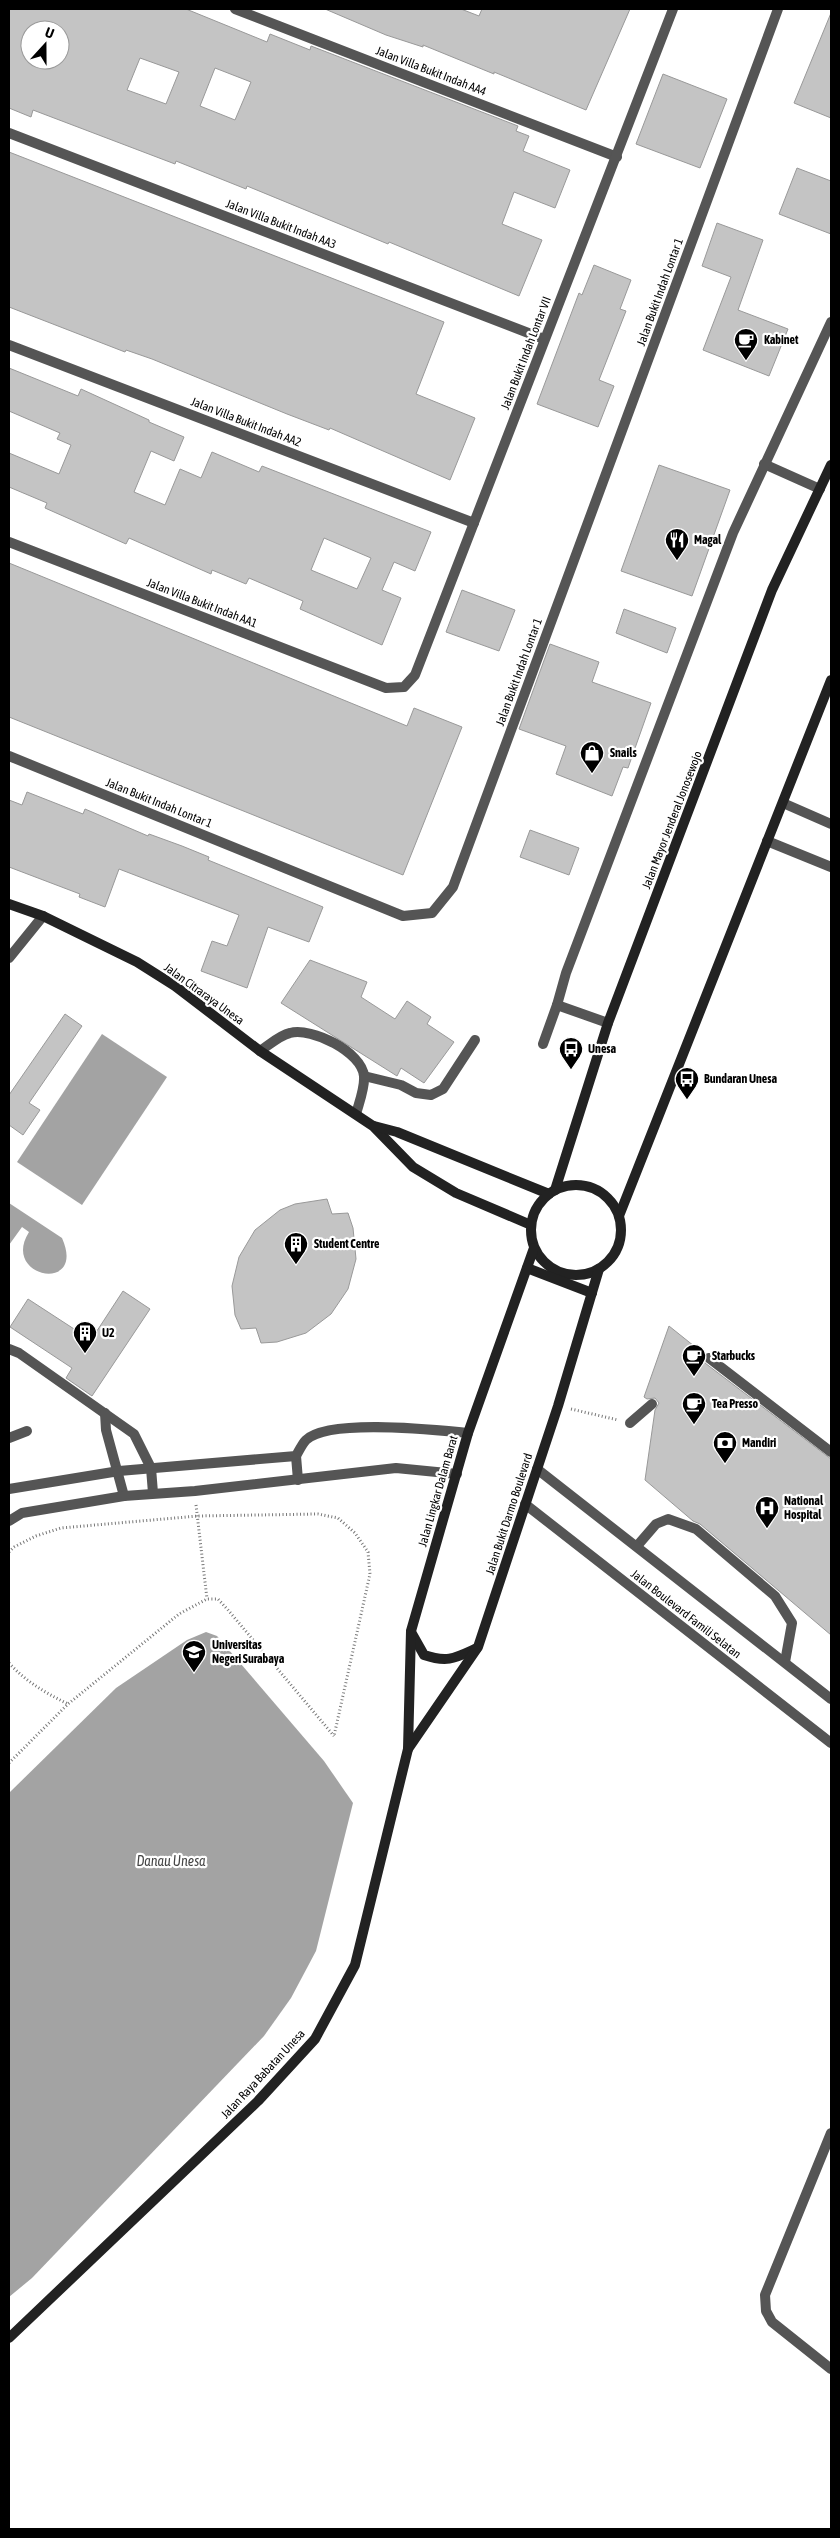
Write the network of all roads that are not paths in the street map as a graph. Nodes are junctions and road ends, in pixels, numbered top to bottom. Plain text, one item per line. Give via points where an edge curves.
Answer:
1 (235, 9) edge
2 (673, 9) edge
3 (778, 9) edge
4 (9, 133) edge
5 (617, 157) junction
6 (831, 322) edge
7 (544, 339) junction
8 (9, 345) edge
9 (764, 464) junction
10 (831, 465) edge
11 (820, 489) junction
12 (474, 523) junction
13 (9, 542) edge
14 (831, 680) edge
15 (386, 688) joint
16 (9, 756) edge
17 (784, 803) junction
18 (831, 824) edge
19 (767, 841) junction
20 (831, 867) edge
21 (9, 904) edge
22 (44, 916) junction
23 (9, 958) edge
24 (557, 1005) junction
25 (608, 1023) junction
26 (475, 1040) dead end
27 (543, 1044) dead end
28 (260, 1051) junction
29 (364, 1076) junction
30 (356, 1114) junction
31 (373, 1126) junction
32 (552, 1192) junction
33 (619, 1216) junction
34 (531, 1225) junction
35 (534, 1248) junction
36 (527, 1268) junction
37 (599, 1269) junction
38 (592, 1293) junction
39 (9, 1350) edge
40 (710, 1358) dead end
41 (652, 1404) dead end
42 (105, 1412) junction
43 (630, 1423) road end
44 (27, 1430) dead end
45 (468, 1433) junction
46 (9, 1438) edge
47 (831, 1452) edge
48 (296, 1456) junction
49 (151, 1468) junction
50 (537, 1469) junction
51 (119, 1471) junction
52 (457, 1474) junction
53 (298, 1480) junction
54 (9, 1489) edge
55 (153, 1493) junction
56 (124, 1496) junction
57 (525, 1504) junction
58 (9, 1521) edge
59 (637, 1546) junction
60 (410, 1631) junction
61 (478, 1647) junction
62 (784, 1662) junction
63 (831, 1699) edge
64 (831, 1743) edge
65 (408, 1749) junction
66 (831, 2133) edge
67 (9, 2338) edge
68 (831, 2369) edge

1 - 5 street, Jalan Villa Bukit Indah AA4
2 - 5 street, Jalan Bukit Indah Lontar VII
3 - 16 street, Jalan Bukit Indah Lontar 1 via 452,887 432,913 403,916
4 - 7 street, Jalan Villa Bukit Indah AA3
5 - 7 street, Jalan Bukit Indah Lontar VII
6 - 9 street
7 - 12 street, Jalan Bukit Indah Lontar VII
8 - 12 street, Jalan Villa Bukit Indah AA2
9 - 11 street
9 - 24 street via 733,533 566,973
10 - 11 main road, Jalan Mayor Jenderal Jonosewojo
11 - 25 main road, Jalan Mayor Jenderal Jonosewojo via 772,590
12 - 15 street, Jalan Bukit Indah Lontar VII via 415,675 404,687
13 - 15 street, Jalan Villa Bukit Indah AA1
14 - 17 main road
17 - 18 street
17 - 19 main road
19 - 20 street
19 - 33 main road
21 - 22 main road, Jalan Citraraya Unesa
22 - 23 street
22 - 28 main road, Jalan Citraraya Unesa via 137,962 176,986
24 - 25 street
24 - 27 street
25 - 32 main road, Jalan Mayor Jenderal Jonosewojo
26 - 29 street via 444,1089 431,1095
28 - 29 street via 289,1033 306,1032 326,1038 359,1061
28 - 30 main road, Jalan Citraraya Unesa
29 - 30 street
30 - 31 main road, Jalan Citraraya Unesa
31 - 32 main road, Jalan Citraraya Unesa via 397,1132
31 - 34 main road, Jalan Citraraya Unesa via 413,1167 456,1193
32 - 33 main road via 567,1186 593,1188 604,1195
32 - 34 main road via 534,1213
33 - 37 main road via 621,1228 616,1252
34 - 35 main road
35 - 36 main road, Jalan Lingkar Dalam Barat
35 - 37 main road via 555,1270 570,1275 585,1275
36 - 38 main road
36 - 45 main road, Jalan Lingkar Dalam Barat
37 - 38 main road, Jalan Bukit Darmo Boulevard
38 - 50 main road, Jalan Bukit Darmo Boulevard
39 - 42 street via 19,1353
40 - 47 street
41 - 43 street
42 - 49 street via 134,1434
42 - 51 street via 106,1430
44 - 46 street
45 - 48 street via 402,1426 323,1432 306,1439
45 - 52 main road, Jalan Lingkar Dalam Barat
48 - 49 street
48 - 53 street
49 - 51 street
49 - 55 street
50 - 57 main road, Jalan Bukit Darmo Boulevard
50 - 59 street, Jalan Boulevard Famili Selatan
51 - 54 street
51 - 56 street
52 - 53 street via 396,1468
52 - 60 main road, Jalan Lingkar Dalam Barat
53 - 55 street
55 - 56 street
56 - 58 street via 22,1513
57 - 61 main road, Jalan Bukit Darmo Boulevard
57 - 64 street, Jalan Boulevard Famili Selatan
59 - 62 street, Jalan Boulevard Famili Selatan
59 - 62 street via 656,1524 668,1519 696,1529 775,1596 792,1623
60 - 61 main road via 424,1655 441,1661
60 - 65 main road, Jalan Lingkar Dalam Barat
61 - 65 main road, Jalan Bukit Darmo Boulevard
62 - 63 street, Jalan Boulevard Famili Selatan
65 - 67 main road, Jalan Raya Babatan Unesa via 355,1965 315,2039 258,2101
66 - 68 street via 765,2295 766,2311 772,2322

